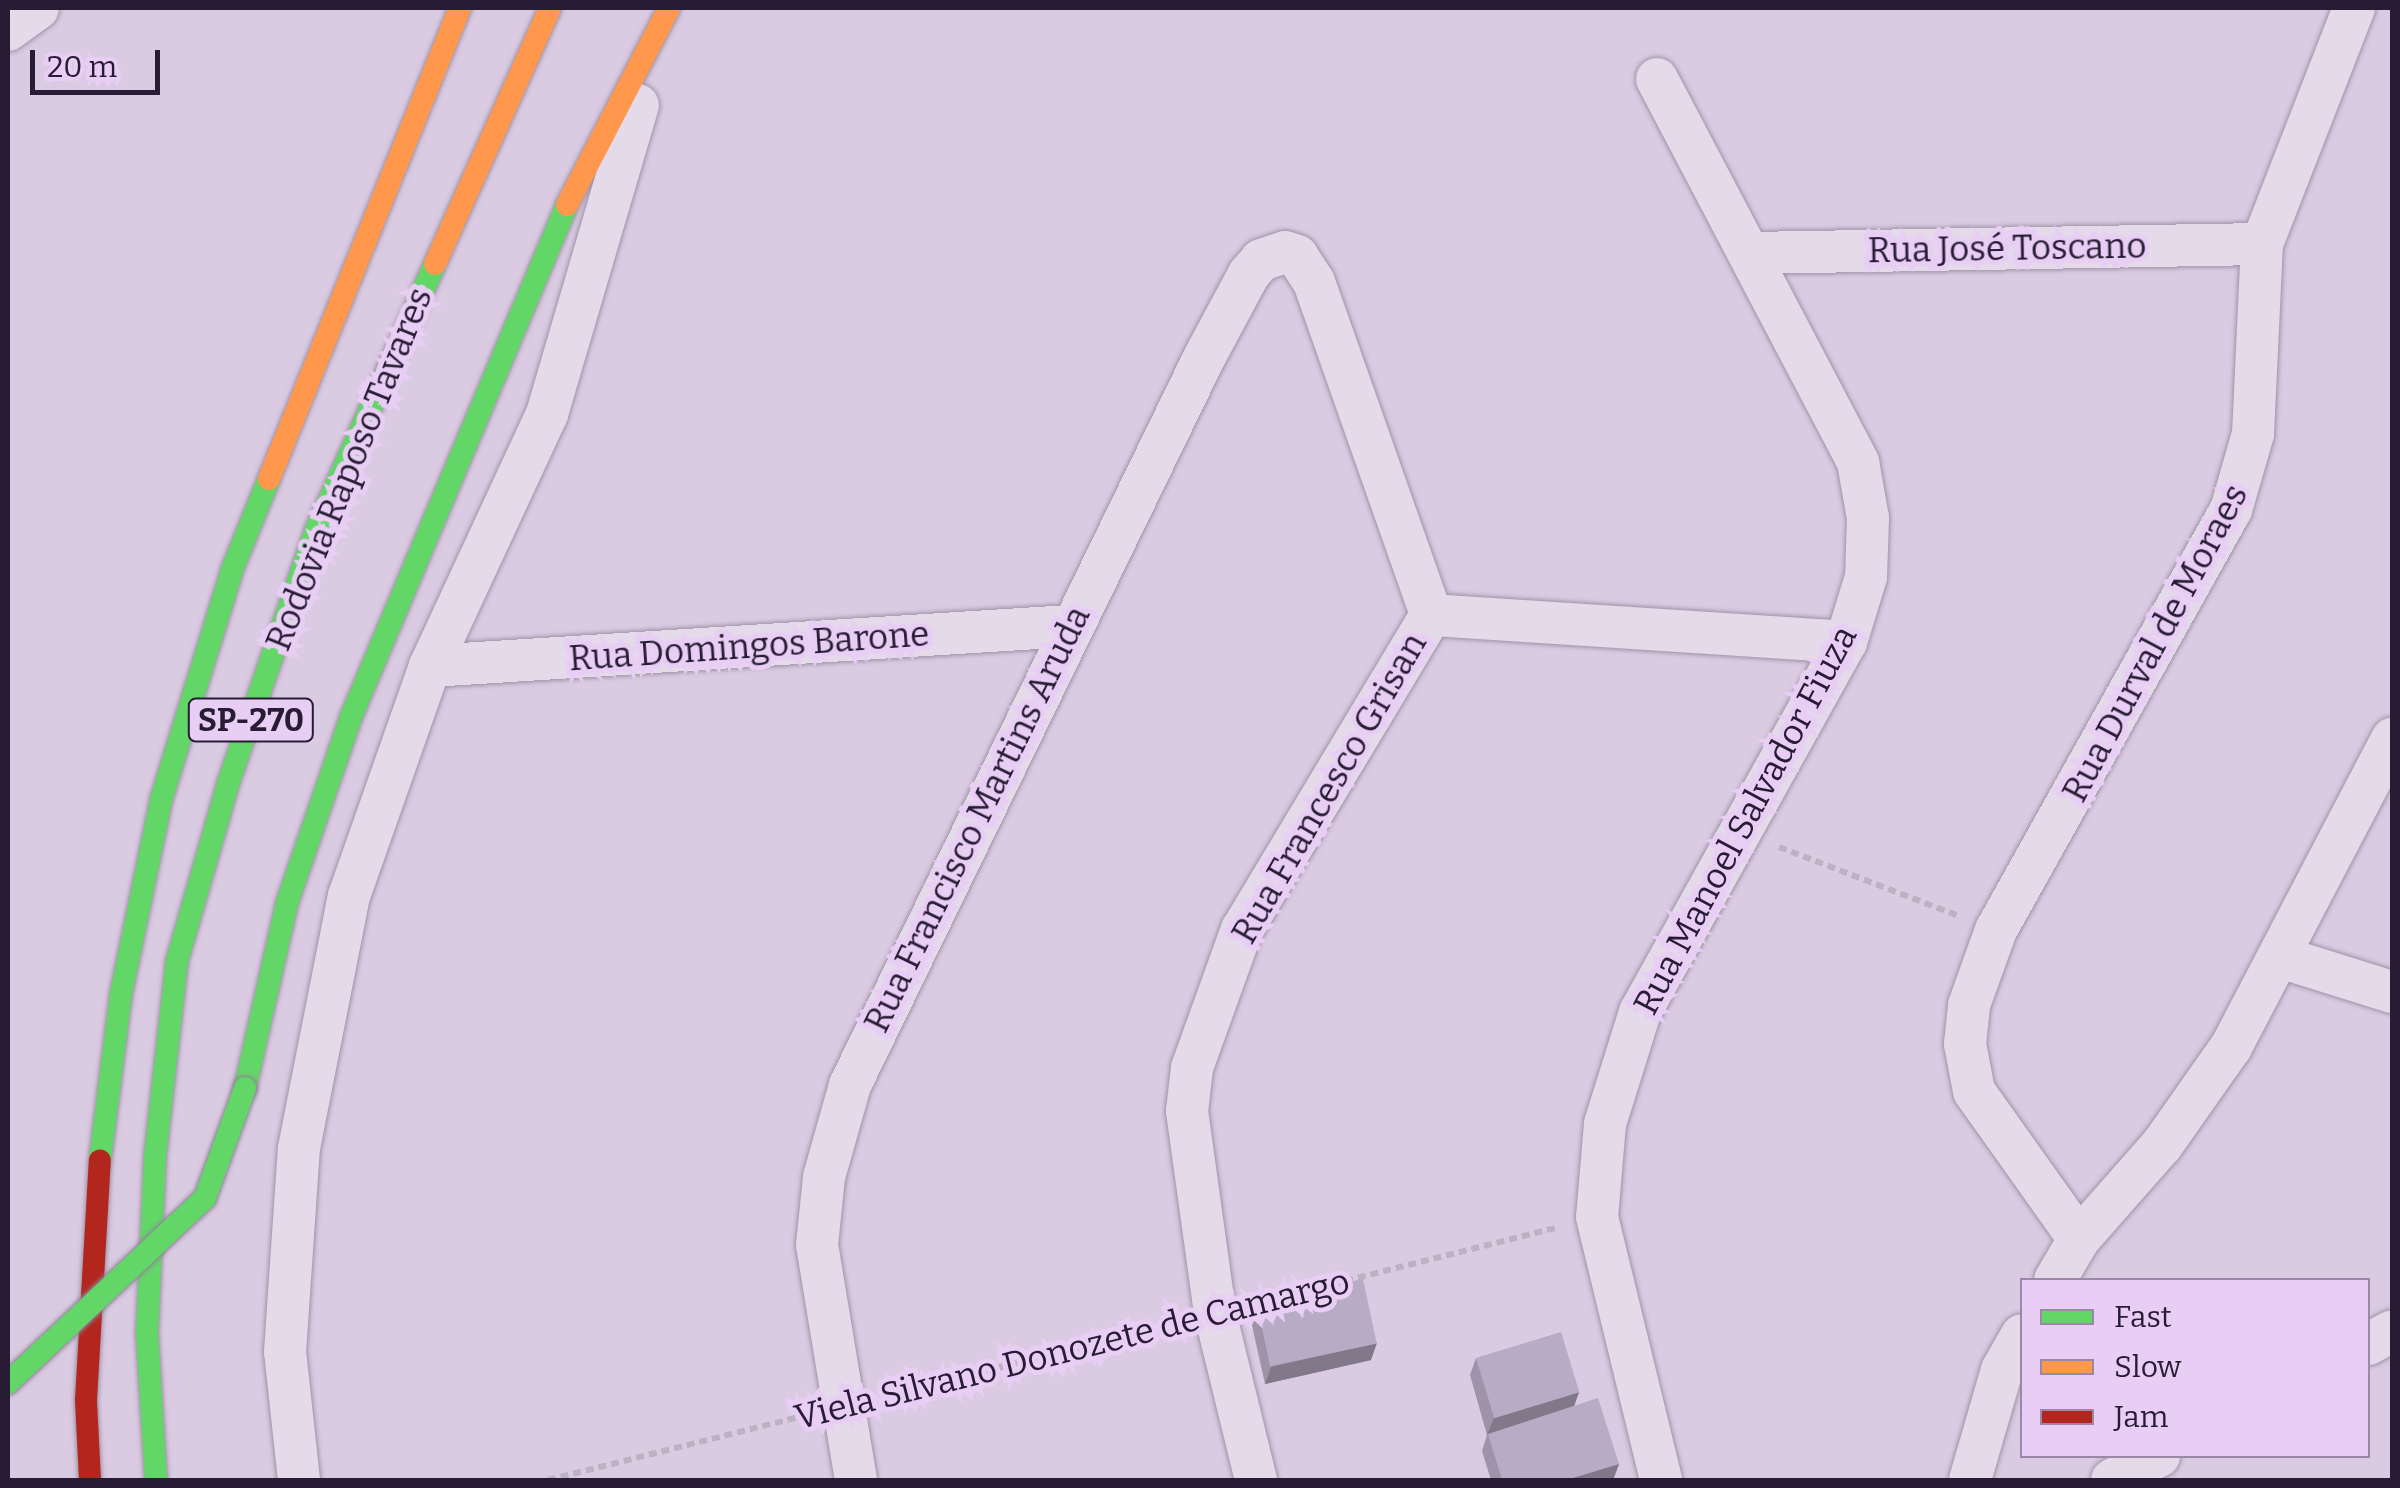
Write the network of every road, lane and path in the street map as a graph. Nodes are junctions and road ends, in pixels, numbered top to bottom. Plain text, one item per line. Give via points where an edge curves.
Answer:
1 (38, 8) edge
2 (460, 8) edge
3 (550, 8) edge
4 (2343, 17) edge
5 (664, 22) edge
6 (8, 30) edge
7 (1657, 79) dead end
8 (2262, 244) junction
9 (1751, 253) junction
10 (1314, 282) joint
11 (1431, 615) junction
12 (1069, 626) junction
13 (1846, 642) junction
14 (430, 666) junction
15 (2392, 739) edge
16 (1740, 833) junction
17 (1996, 930) junction
18 (2280, 957) junction
19 (2392, 992) edge
20 (1596, 1217) junction
21 (2079, 1239) junction
22 (2055, 1278) edge
23 (1215, 1313) junction
24 (2392, 1331) edge
25 (2020, 1338) edge
26 (2370, 1343) edge
27 (8, 1383) edge
28 (840, 1407) junction
29 (2155, 1458) edge
30 (90, 1480) edge
31 (156, 1480) edge
32 (299, 1480) edge
33 (548, 1480) edge
34 (856, 1480) edge
35 (1256, 1480) edge
36 (1661, 1480) edge
37 (1970, 1480) edge
38 (2112, 1480) edge

1 - 6 street
2 - 30 main road, Rodovia Raposo Tavares / SP-270 via 232,570 160,800 121,994 95,1196 86,1400
3 - 31 main road, Rodovia Raposo Tavares / SP-270 via 316,530 176,961 148,1314
4 - 8 street, Rua Durval de Moraes
5 - 14 street via 547,414
5 - 27 main road, bridge via 546,247 350,717 287,903 245,1088 205,1198
7 - 9 street, Rua Manoel Salvador Fiuza
8 - 9 street, Rua José Toscano
8 - 17 street, Rua Durval de Moraes via 2254,434 2231,510
9 - 13 street, Rua Manoel Salvador Fiuza via 1858,462 1868,518 1866,576
10 - 11 street, Rua Francesco Grisan
10 - 12 street, Rua Francisco Martins Aruda via 1297,256 1284,252 1261,260 1249,274
11 - 13 street
11 - 23 street, Rua Francesco Grisan via 1242,929 1203,1027 1187,1111
12 - 14 street, Rua Domingos Barone
12 - 28 street, Rua Francisco Martins Aruda via 850,1086 824,1177 817,1245
13 - 16 street, Rua Manoel Salvador Fiuza
14 - 32 street via 350,896 299,1148 285,1352
15 - 18 street
16 - 17 path
16 - 20 street, Rua Manoel Salvador Fiuza via 1640,1012 1605,1124
17 - 21 street, Rua Durval de Moraes via 1970,1004 1965,1044 1974,1091
18 - 19 street
18 - 21 street via 2220,1064 2162,1145
20 - 23 path, Viela Silvano Donozete de Camargo
20 - 36 street, Rua Manoel Salvador Fiuza
21 - 22 street
23 - 28 path, Viela Silvano Donozete de Camargo
23 - 35 street, Rua Francesco Grisan
24 - 26 street
25 - 37 street via 2002,1370
28 - 33 path, Viela Silvano Donozete de Camargo
28 - 34 street, Rua Francisco Martins Aruda
29 - 38 street

